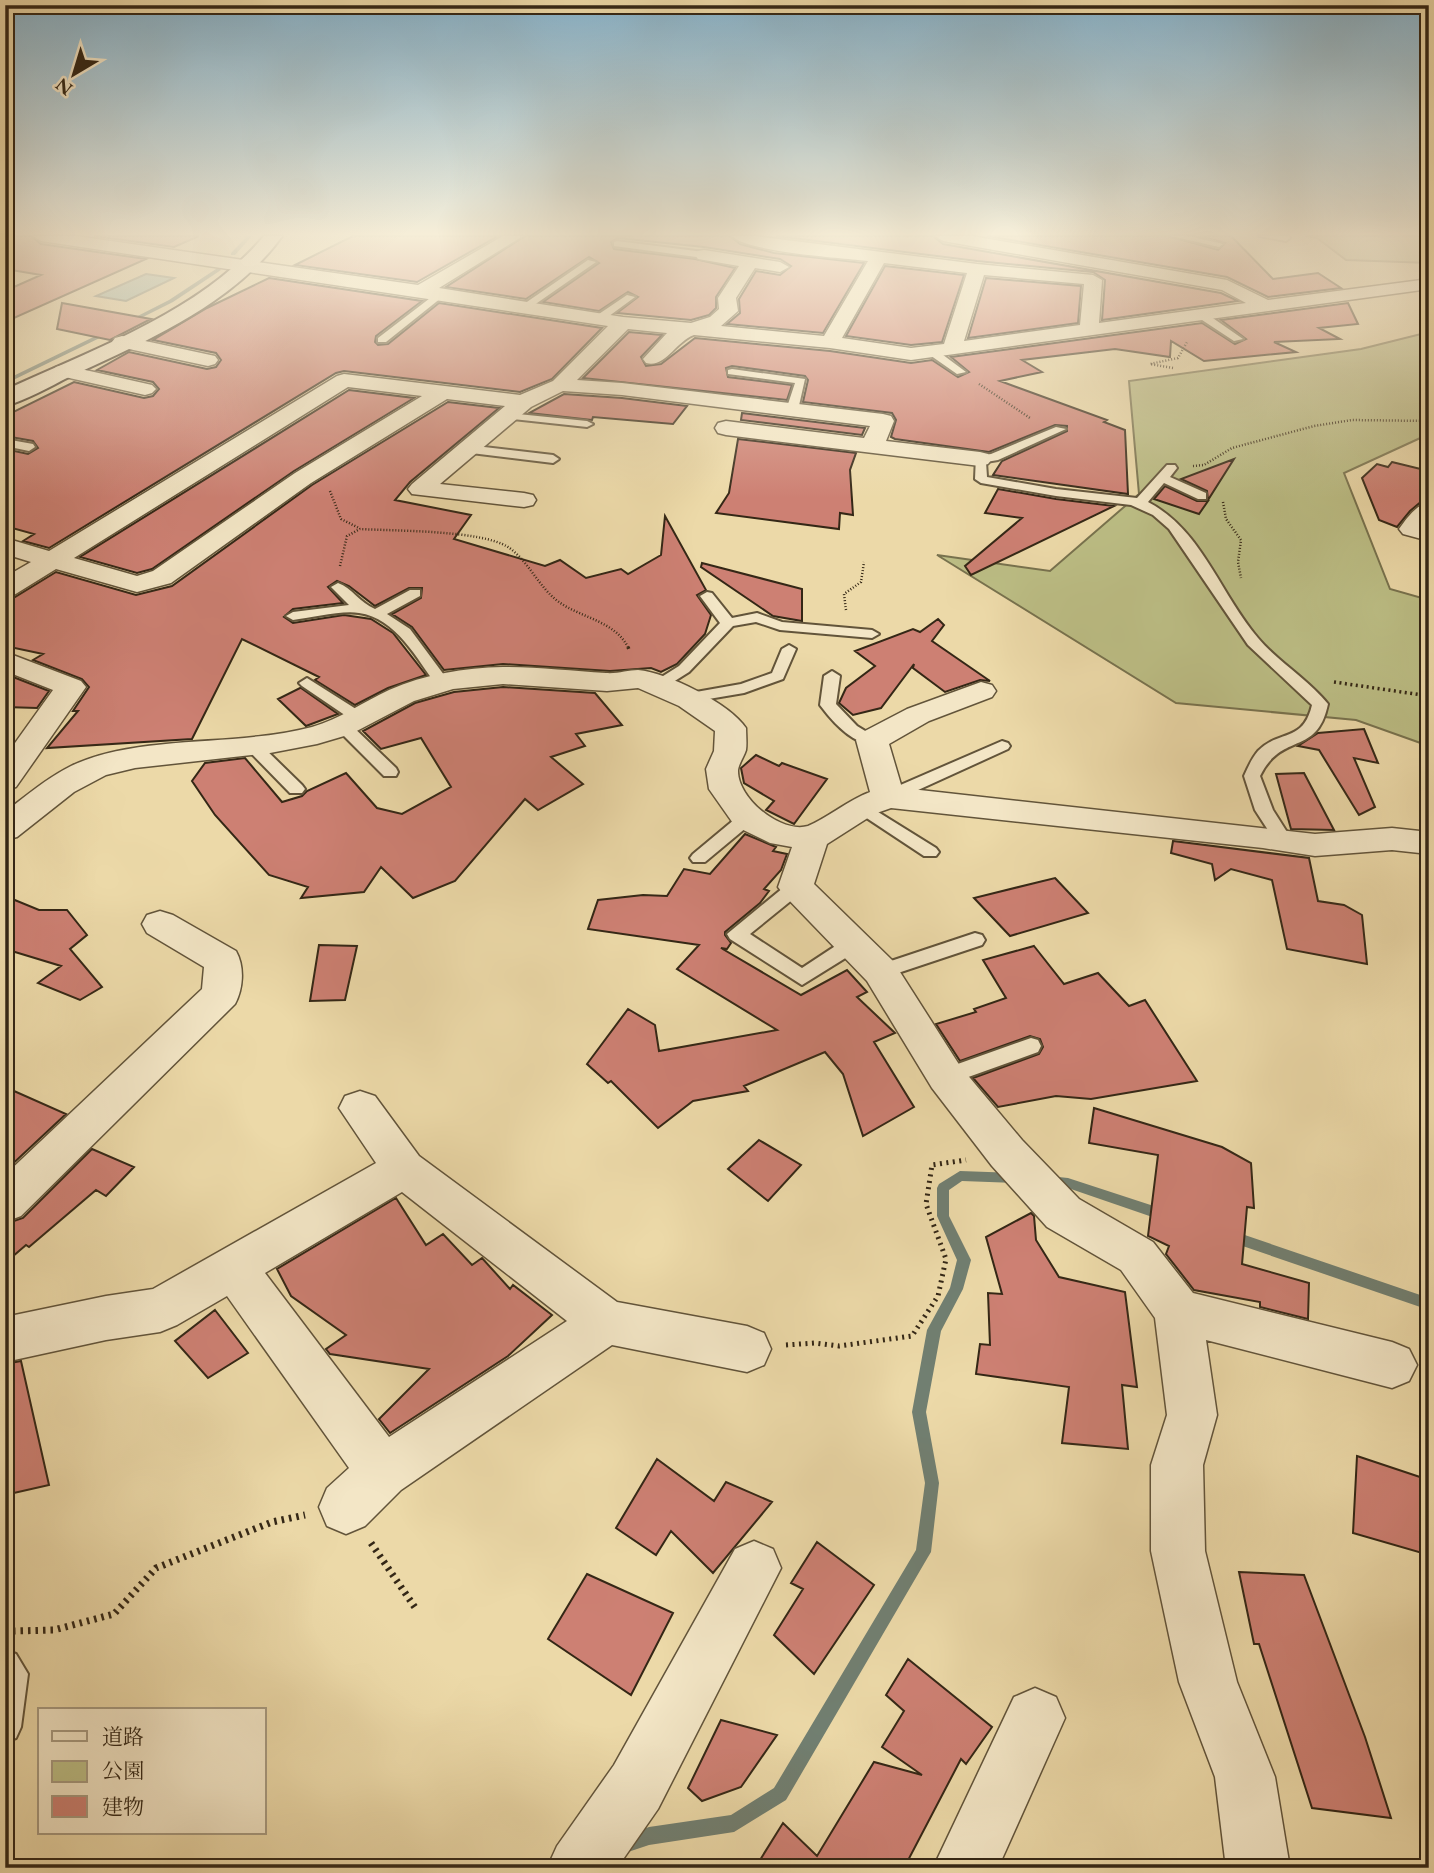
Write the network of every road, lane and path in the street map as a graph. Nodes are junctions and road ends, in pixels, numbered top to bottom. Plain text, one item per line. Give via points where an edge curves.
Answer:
1 (155, 323) edge
2 (403, 323) edge
3 (623, 323) edge
4 (627, 323) edge
5 (712, 323) edge
6 (840, 323) edge
7 (960, 323) edge
8 (1090, 323) edge
9 (1147, 323) edge
10 (1166, 323) edge
11 (1214, 323) edge
12 (695, 331) junction
13 (1089, 332) junction
14 (1238, 339) dead end
15 (382, 340) dead end
16 (122, 342) junction
17 (830, 342) junction
18 (952, 348) junction
19 (931, 351) junction
20 (653, 359) dead end
21 (208, 360) dead end
22 (1172, 368) dead end
23 (63, 371) junction
24 (732, 372) dead end
25 (961, 372) joint
26 (560, 386) junction
27 (145, 389) dead end
28 (442, 393) junction
29 (5, 399) edge
30 (515, 409) junction
31 (792, 410) junction
32 (1021, 414) dead end
33 (1429, 421) edge
34 (587, 424) dead end
35 (726, 428) dead end
36 (1060, 429) dead end
37 (5, 442) edge
38 (873, 444) junction
39 (29, 447) dead end
40 (467, 449) junction
41 (553, 459) dead end
42 (980, 459) junction
43 (321, 467) junction
44 (1167, 473) junction
45 (1202, 495) joint
46 (523, 500) dead end
47 (1140, 503) junction
48 (1429, 509) edge
49 (360, 529) junction
50 (1429, 534) edge
51 (5, 547) edge
52 (52, 560) junction
53 (864, 562) dead end
54 (1242, 584) dead end
55 (338, 587) joint
56 (5, 590) edge
57 (415, 593) dead end
58 (707, 596) dead end
59 (360, 608) junction
60 (376, 614) junction
61 (293, 616) dead end
62 (728, 623) junction
63 (846, 632) junction
64 (872, 634) dead end
65 (789, 649) dead end
66 (5, 661) edge
67 (832, 676) dead end
68 (1321, 680) dead end
69 (307, 683) dead end
70 (442, 683) junction
71 (661, 688) junction
72 (981, 691) dead end
73 (1429, 696) edge
74 (352, 722) junction
75 (872, 740) junction
76 (1002, 746) dead end
77 (254, 747) junction
78 (390, 772) dead end
79 (81, 774) junction
80 (5, 782) edge
81 (296, 789) dead end
82 (875, 802) junction
83 (747, 818) junction
84 (5, 830) edge
85 (813, 838) junction
86 (1283, 840) junction
87 (1429, 843) edge
88 (930, 852) dead end
89 (699, 858) dead end
90 (796, 887) junction
91 (160, 923) dead end
92 (975, 940) dead end
93 (867, 958) junction
94 (1031, 1046) dead end
95 (946, 1077) junction
96 (360, 1108) dead end
97 (1007, 1153) junction
98 (404, 1169) junction
99 (5, 1203) edge
100 (235, 1269) junction
101 (1178, 1311) junction
102 (606, 1322) junction
103 (5, 1340) edge
104 (747, 1349) joint
105 (1392, 1365) dead end
106 (383, 1472) junction
107 (346, 1507) junction
108 (754, 1568) dead end
109 (416, 1609) dead end
110 (5, 1631) edge
111 (5, 1665) edge
112 (1035, 1718) dead end
113 (5, 1727) edge
114 (579, 1868) edge
115 (965, 1868) edge
116 (1258, 1868) edge

1 - 16 street
2 - 15 lane
3 - 26 street
4 - 12 street
5 - 12 street
6 - 17 street
7 - 18 street
8 - 13 street
9 - 13 street
10 - 22 path via 1187,340 1178,358 1150,364
11 - 14 lane
12 - 17 street
12 - 20 street via 676,335
13 - 18 street
16 - 21 street
16 - 23 street
17 - 19 street via 911,354
18 - 19 street
19 - 25 lane
23 - 27 street
23 - 29 street
24 - 31 lane via 801,381
25 - 32 path
26 - 30 street
26 - 31 street
28 - 30 street
28 - 43 street
28 - 52 street via 345,380
30 - 34 lane
30 - 40 street
31 - 38 street via 883,421
33 - 44 path via 1353,420 1314,426 1232,448 1203,464
35 - 38 street
36 - 42 lane
37 - 39 lane
38 - 42 street
40 - 41 lane
40 - 46 street via 420,489
42 - 47 lane via 981,479
43 - 49 path via 341,519
43 - 52 street via 162,577 137,584
44 - 45 lane
44 - 47 lane
45 - 54 path via 1224,502 1226,519 1241,540
47 - 86 lane via 1177,529 1253,642 1320,704 1317,722 1305,736 1264,754 1252,776 1264,810
48 - 50 street via 1412,529
49 - 55 path via 347,536 342,565 330,579
49 - 71 path via 477,537 508,547 559,603 599,620 626,643
51 - 52 street
52 - 56 street
53 - 63 path via 861,582 844,594
55 - 59 lane
57 - 60 lane
58 - 62 lane
59 - 60 lane
59 - 61 lane
60 - 70 lane via 404,632
62 - 63 lane via 757,617 780,626
62 - 71 lane
63 - 64 lane
65 - 71 lane via 778,676 744,688
66 - 80 street via 71,687
67 - 75 lane via 828,705 851,729
68 - 73 path
69 - 74 lane
70 - 71 street via 483,674
70 - 74 street via 403,695
71 - 83 street via 702,705 731,728 730,751 722,769 725,789
72 - 75 street via 918,715
74 - 77 street
74 - 78 lane
75 - 82 street
76 - 82 lane
77 - 79 street via 134,759
77 - 81 lane
79 - 80 street
79 - 84 street
82 - 85 street
82 - 86 street
82 - 88 lane
83 - 85 street via 782,835
83 - 89 lane
85 - 90 street
86 - 87 street via 1315,845 1392,839
90 - 93 street
90 - 93 lane via 737,934 802,978
91 - 99 street via 223,961 221,994
92 - 93 lane
93 - 95 street
94 - 95 lane
95 - 97 street
96 - 98 street
97 - 101 street via 1063,1213 1137,1256
97 - 104 path via 932,1165 926,1204 946,1259 938,1296 912,1336 839,1346 815,1342
98 - 100 street
98 - 102 street
100 - 103 street via 160,1310
100 - 106 street
101 - 105 street
101 - 116 street via 1192,1415 1177,1465 1178,1551 1208,1682 1245,1777
102 - 104 street
102 - 106 street
106 - 107 street
107 - 109 path
107 - 110 path via 272,1522 156,1568 114,1615 54,1630
108 - 114 street via 636,1787
111 - 113 lane via 13,1674
112 - 115 street

